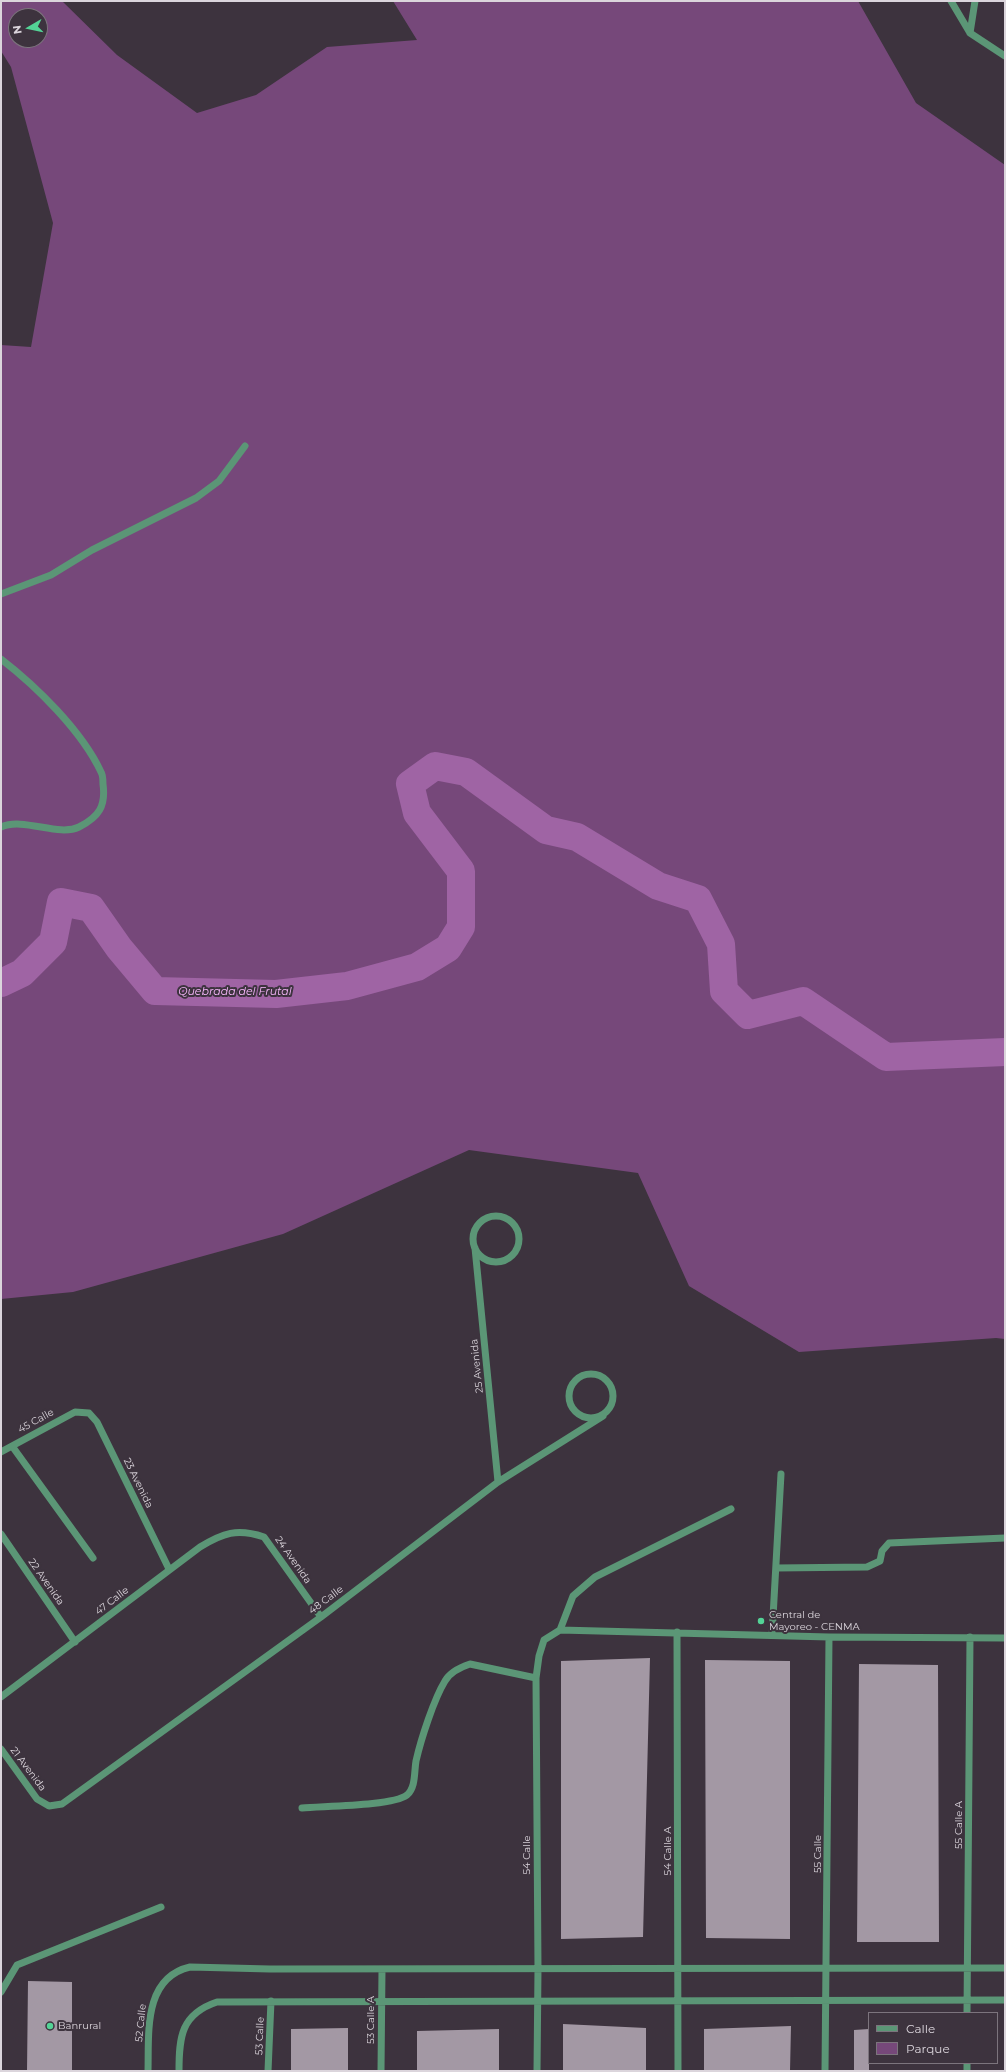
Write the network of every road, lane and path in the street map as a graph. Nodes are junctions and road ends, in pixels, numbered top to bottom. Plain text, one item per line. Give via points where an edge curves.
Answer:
1 (951, 1) edge
2 (975, 1) edge
3 (970, 33) junction
4 (1005, 56) edge
5 (245, 446) dead end
6 (1, 594) edge
7 (1, 658) edge
8 (1, 827) edge
9 (476, 1248) junction
10 (82, 1411) joint
11 (603, 1416) junction
12 (12, 1446) junction
13 (1, 1452) edge
14 (781, 1474) dead end
15 (498, 1482) junction
16 (731, 1509) dead end
17 (239, 1532) joint
18 (1, 1534) edge
19 (1005, 1538) edge
20 (93, 1558) dead end
21 (776, 1568) junction
22 (169, 1569) junction
23 (321, 1617) junction
24 (560, 1630) junction
25 (677, 1632) junction
26 (772, 1635) junction
27 (829, 1637) junction
28 (970, 1637) junction
29 (1005, 1638) edge
30 (75, 1642) junction
31 (536, 1678) junction
32 (1, 1697) edge
33 (1, 1749) edge
34 (62, 1804) joint
35 (302, 1808) dead end
36 (161, 1907) dead end
37 (538, 1968) junction
38 (679, 1968) junction
39 (827, 1968) junction
40 (968, 1968) junction
41 (1005, 1968) edge
42 (382, 1969) junction
43 (1, 1992) edge
44 (678, 2000) junction
45 (825, 2000) junction
46 (967, 2000) junction
47 (1005, 2000) edge
48 (271, 2001) junction
49 (536, 2001) junction
50 (381, 2003) junction
51 (967, 2012) edge
52 (148, 2071) edge
53 (179, 2071) edge
54 (268, 2071) edge
55 (381, 2071) edge
56 (537, 2071) edge
57 (678, 2071) edge
58 (825, 2071) edge

1 - 3 street
2 - 3 street
3 - 4 street
5 - 6 street via 219,481 196,498 92,550 51,575
7 - 8 street via 34,685 81,739 102,773 105,797 98,814 77,828 56,829 10,823
9 - 9 street, 25 Avenida via 474,1234 477,1227 488,1218 502,1217 509,1220 518,1232 518,1248 508,1259 492,1262 485,1259
9 - 15 street, 25 Avenida
10 - 12 street, 45 Calle via 74,1412
10 - 22 street, 23 Avenida via 89,1413 97,1422
11 - 11 street, 48 Calle via 612,1406 614,1398 610,1385 592,1374 578,1378 569,1391 571,1406 581,1417 589,1419
11 - 15 street, 48 Calle
12 - 13 street, 45 Calle
12 - 20 street
14 - 21 street
15 - 23 street, 48 Calle
16 - 24 street via 595,1577 573,1596
17 - 22 street, 47 Calle via 220,1535
17 - 23 street, 24 Avenida via 264,1537
18 - 30 street, 22 Avenida
19 - 21 street via 889,1543 882,1551 880,1561 867,1567
21 - 26 street
22 - 30 street, 47 Calle
23 - 34 street, 48 Calle
24 - 25 street
24 - 31 street, 54 Calle via 544,1640
25 - 26 street
25 - 38 street, 54 Calle A
26 - 27 street
27 - 28 street
27 - 39 street, 55 Calle
28 - 29 street
28 - 40 street, 55 Calle A
30 - 32 street, 47 Calle
31 - 35 street via 470,1664 461,1667 445,1680 428,1721 416,1761 414,1782 406,1796 380,1802
31 - 37 street, 54 Calle
33 - 34 street, 21 Avenida via 37,1799 49,1806
36 - 43 street via 17,1965
37 - 38 street, 52 Calle
37 - 42 street, 52 Calle
37 - 49 street, 54 Calle
38 - 39 street, 52 Calle
38 - 44 street, 54 Calle A
39 - 40 street, 52 Calle
39 - 45 street, 55 Calle
40 - 41 street, 52 Calle
40 - 46 street, 55 Calle A
42 - 50 street, 53 Calle A
42 - 52 street, 52 Calle via 270,1970 190,1967 177,1970 154,1997 151,2008
44 - 45 street
44 - 49 street
44 - 57 street, 54 Calle A
45 - 46 street
45 - 58 street, 55 Calle
46 - 47 street
46 - 51 street, 55 Calle A
48 - 50 street
48 - 53 street via 217,2002 205,2006 189,2019 179,2044
48 - 54 street, 53 Calle
49 - 50 street
49 - 56 street, 54 Calle
50 - 55 street, 53 Calle A

